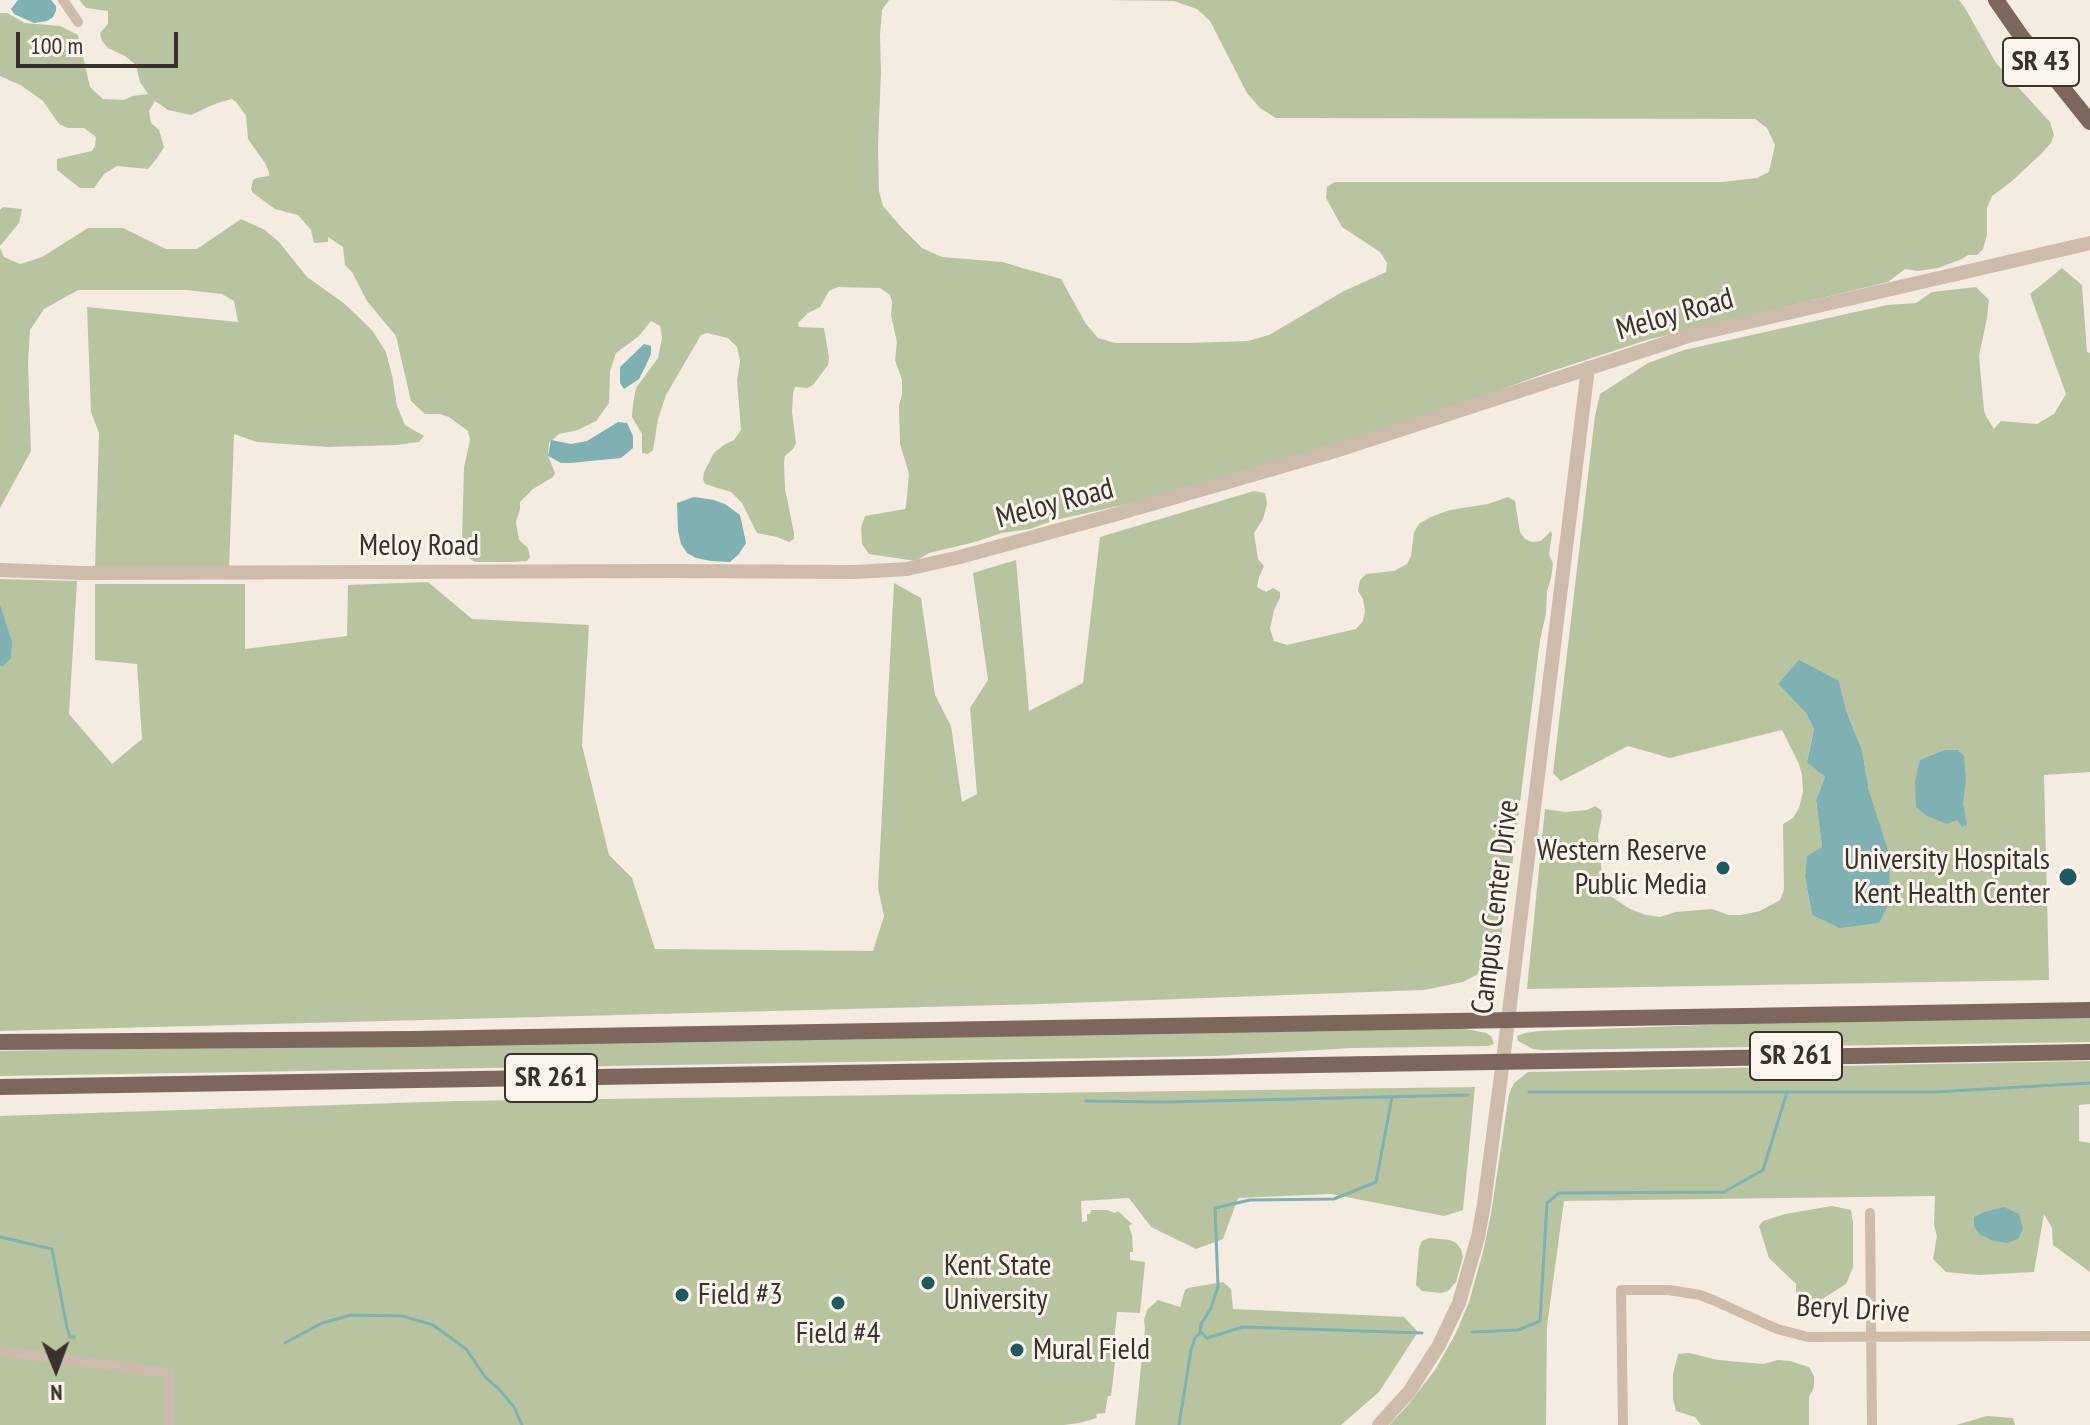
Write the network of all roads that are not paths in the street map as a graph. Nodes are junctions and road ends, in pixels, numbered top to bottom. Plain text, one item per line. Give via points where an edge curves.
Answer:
1 (63, 0) edge
2 (1996, 0) edge
3 (78, 22) dead end
4 (2090, 122) edge
5 (2090, 243) edge
6 (1588, 368) junction
7 (0, 570) edge
8 (2090, 1010) edge
9 (1508, 1020) junction
10 (0, 1042) edge
11 (2090, 1052) edge
12 (1503, 1061) junction
13 (0, 1087) edge
14 (1870, 1213) dead end
15 (2090, 1336) edge
16 (1871, 1338) junction
17 (0, 1351) edge
18 (169, 1425) edge
19 (1379, 1425) edge
20 (1623, 1425) edge
21 (1872, 1425) edge

1 - 3 street
2 - 4 main road, SR 43
5 - 6 street, Meloy Road via 1717,328
6 - 7 street, Meloy Road via 1254,475 907,569
6 - 9 street, Campus Center Drive
8 - 9 main road, SR 261
9 - 10 main road, SR 261
9 - 12 street, Campus Center Drive
11 - 12 main road, SR 261
12 - 13 main road, SR 261
12 - 19 street, Campus Center Drive via 1484,1204 1459,1303 1425,1370
14 - 16 street
15 - 16 street, Beryl Drive
16 - 20 street, Beryl Drive via 1808,1337 1700,1295 1621,1290
16 - 21 street
17 - 18 street via 169,1373

